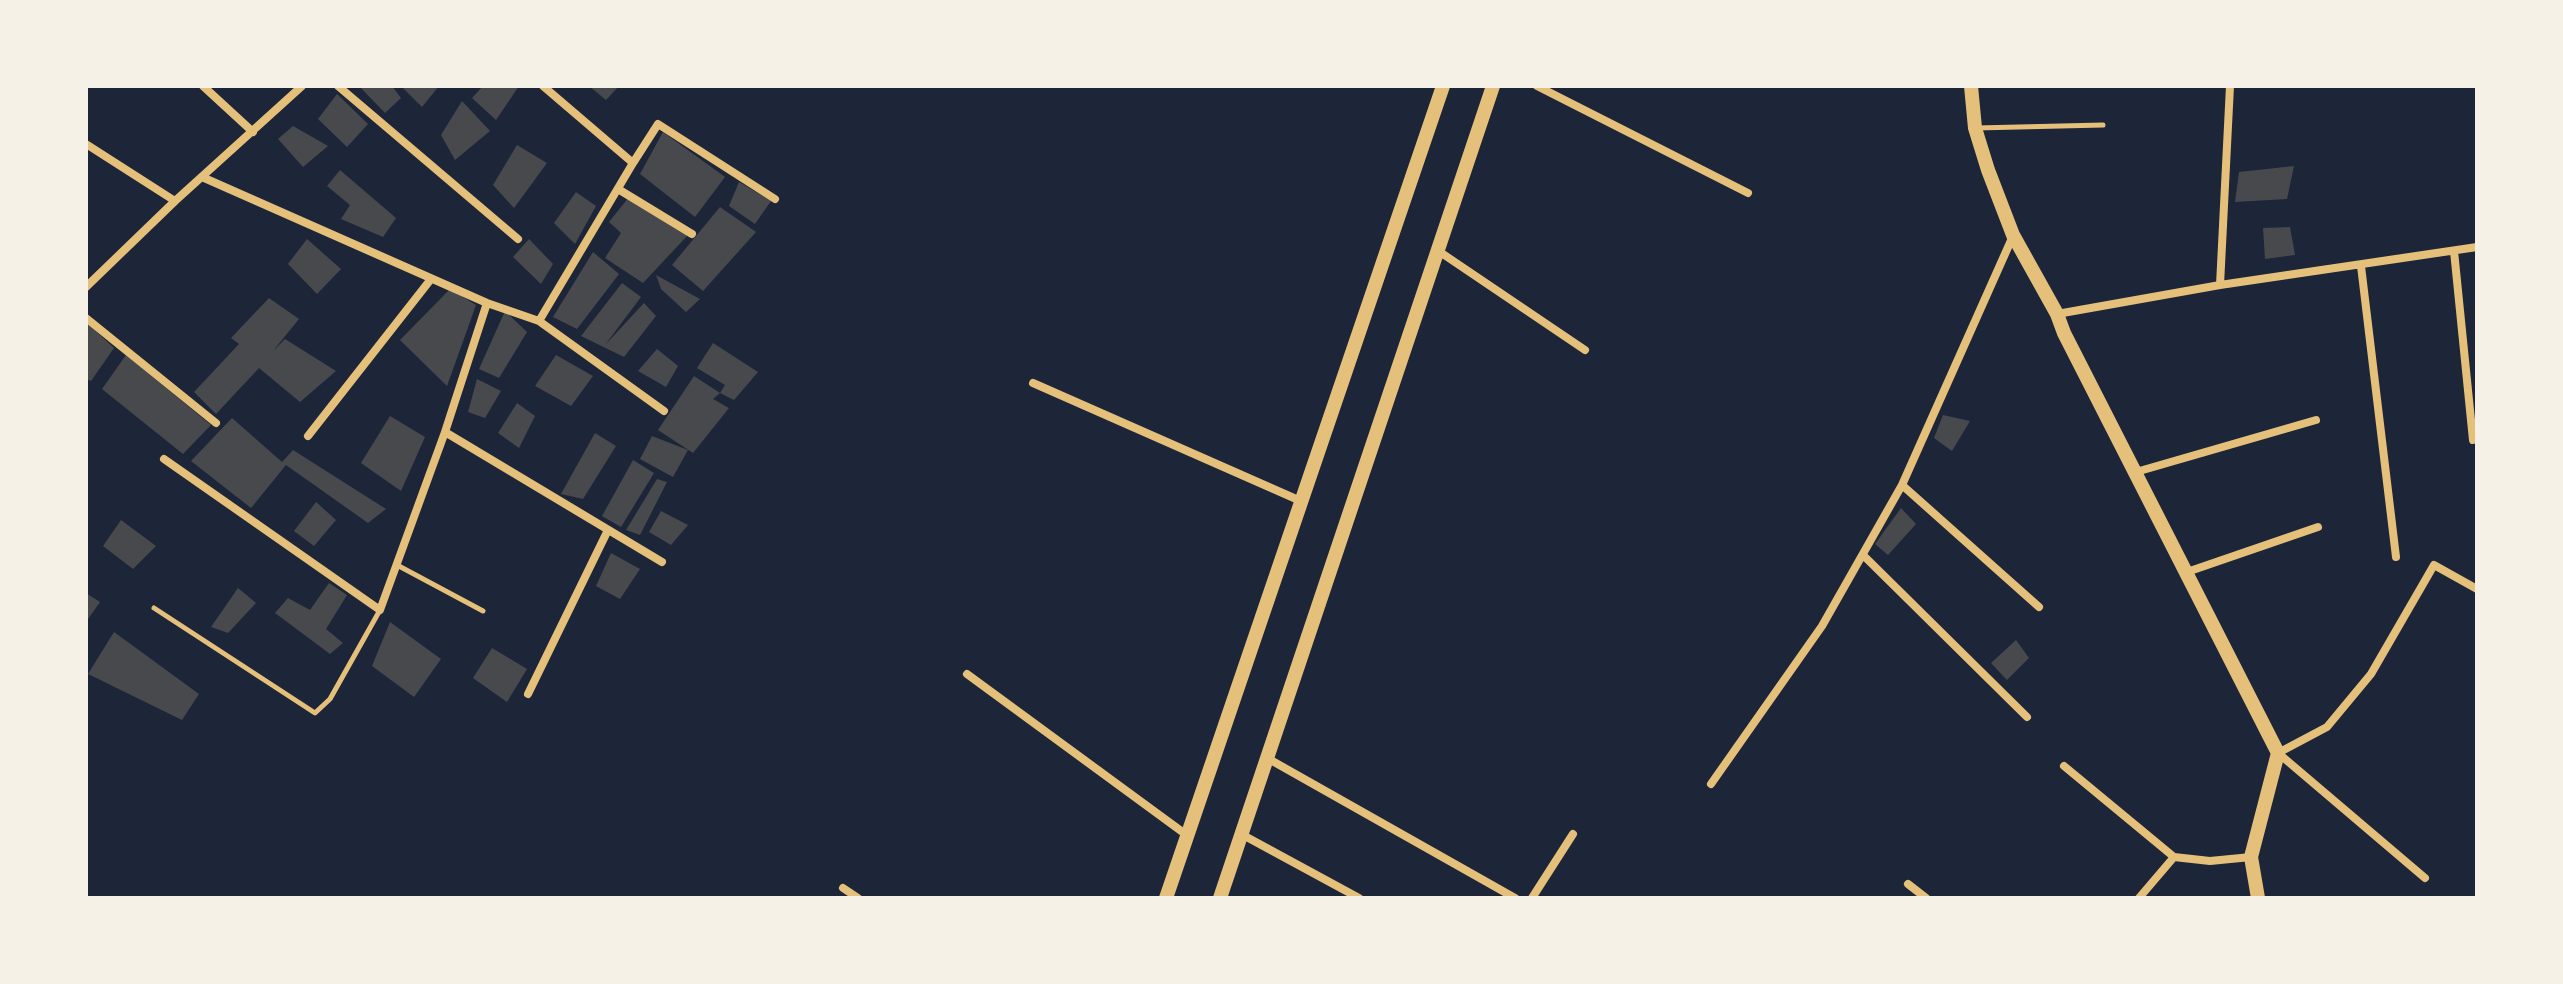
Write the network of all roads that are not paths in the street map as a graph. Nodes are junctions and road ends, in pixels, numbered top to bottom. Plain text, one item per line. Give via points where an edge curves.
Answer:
1 (203, 86) edge
2 (302, 86) edge
3 (338, 86) edge
4 (543, 86) edge
5 (1443, 86) edge
6 (1493, 86) edge
7 (1537, 86) edge
8 (1971, 86) edge
9 (2230, 86) edge
10 (2103, 125) dead end
11 (1975, 128) junction
12 (253, 132) junction
13 (86, 144) edge
14 (633, 163) junction
15 (202, 177) junction
16 (618, 189) junction
17 (1748, 193) dead end
18 (775, 199) dead end
19 (175, 201) junction
20 (692, 234) dead end
21 (2013, 235) junction
22 (518, 239) dead end
23 (2477, 247) edge
24 (1437, 250) junction
25 (2454, 251) junction
26 (2361, 266) junction
27 (431, 279) junction
28 (2220, 285) junction
29 (86, 287) edge
30 (487, 303) junction
31 (2057, 314) junction
32 (86, 318) edge
33 (539, 321) junction
34 (1585, 350) dead end
35 (1033, 383) dead end
36 (664, 411) dead end
37 (2316, 420) dead end
38 (216, 423) dead end
39 (445, 432) junction
40 (308, 436) dead end
41 (2473, 440) dead end
42 (164, 459) dead end
43 (2136, 472) junction
44 (1902, 485) junction
45 (1303, 502) junction
46 (2318, 527) dead end
47 (608, 530) junction
48 (1863, 555) junction
49 (2396, 557) dead end
50 (662, 562) dead end
51 (396, 565) junction
52 (2187, 572) junction
53 (2477, 589) edge
54 (2039, 607) dead end
55 (154, 608) dead end
56 (380, 610) junction
57 (483, 611) dead end
58 (967, 674) dead end
59 (528, 694) dead end
60 (2027, 717) dead end
61 (2278, 753) junction
62 (1267, 758) junction
63 (2064, 766) dead end
64 (1711, 784) dead end
65 (1241, 834) junction
66 (1573, 834) dead end
67 (1188, 836) junction
68 (2174, 857) junction
69 (2251, 857) junction
70 (2425, 878) dead end
71 (1908, 884) dead end
72 (843, 888) dead end
73 (858, 898) edge
74 (1166, 898) edge
75 (1220, 898) edge
76 (1359, 898) edge
77 (1515, 898) edge
78 (1532, 898) edge
79 (1926, 898) edge
80 (2139, 898) edge
81 (2258, 898) edge

1 - 12 street
2 - 12 street
3 - 22 street
4 - 14 street
5 - 45 main road
6 - 24 main road
7 - 17 street
8 - 11 main road
9 - 28 street
10 - 11 lane
11 - 21 main road
12 - 15 street
13 - 19 street
14 - 16 street
14 - 18 street via 658,124
15 - 19 street
15 - 27 street
16 - 20 street
16 - 33 street
19 - 29 street
21 - 31 main road
21 - 44 street
23 - 25 street
24 - 34 street
24 - 62 main road
25 - 26 street
25 - 41 street
26 - 28 street
26 - 49 street
27 - 30 street
27 - 40 street
28 - 31 street
30 - 33 street
30 - 39 street
31 - 43 main road
32 - 38 street
33 - 36 street
35 - 45 street
37 - 43 street
39 - 47 street
39 - 51 street
42 - 56 street
43 - 52 main road
44 - 48 street
44 - 54 street
45 - 67 main road
46 - 52 street
47 - 50 street
47 - 59 street
48 - 60 street
48 - 64 street via 1822,626
51 - 56 street
51 - 57 lane
52 - 61 main road
53 - 61 street via 2434,565 2371,674 2336,717
55 - 56 lane via 315,713 330,699
58 - 67 street
61 - 69 main road
61 - 70 street
62 - 65 main road
62 - 77 street
63 - 68 street
65 - 75 main road
65 - 76 street
66 - 78 street
67 - 74 main road
68 - 69 street
68 - 80 street
69 - 81 main road
71 - 79 street
72 - 73 street

